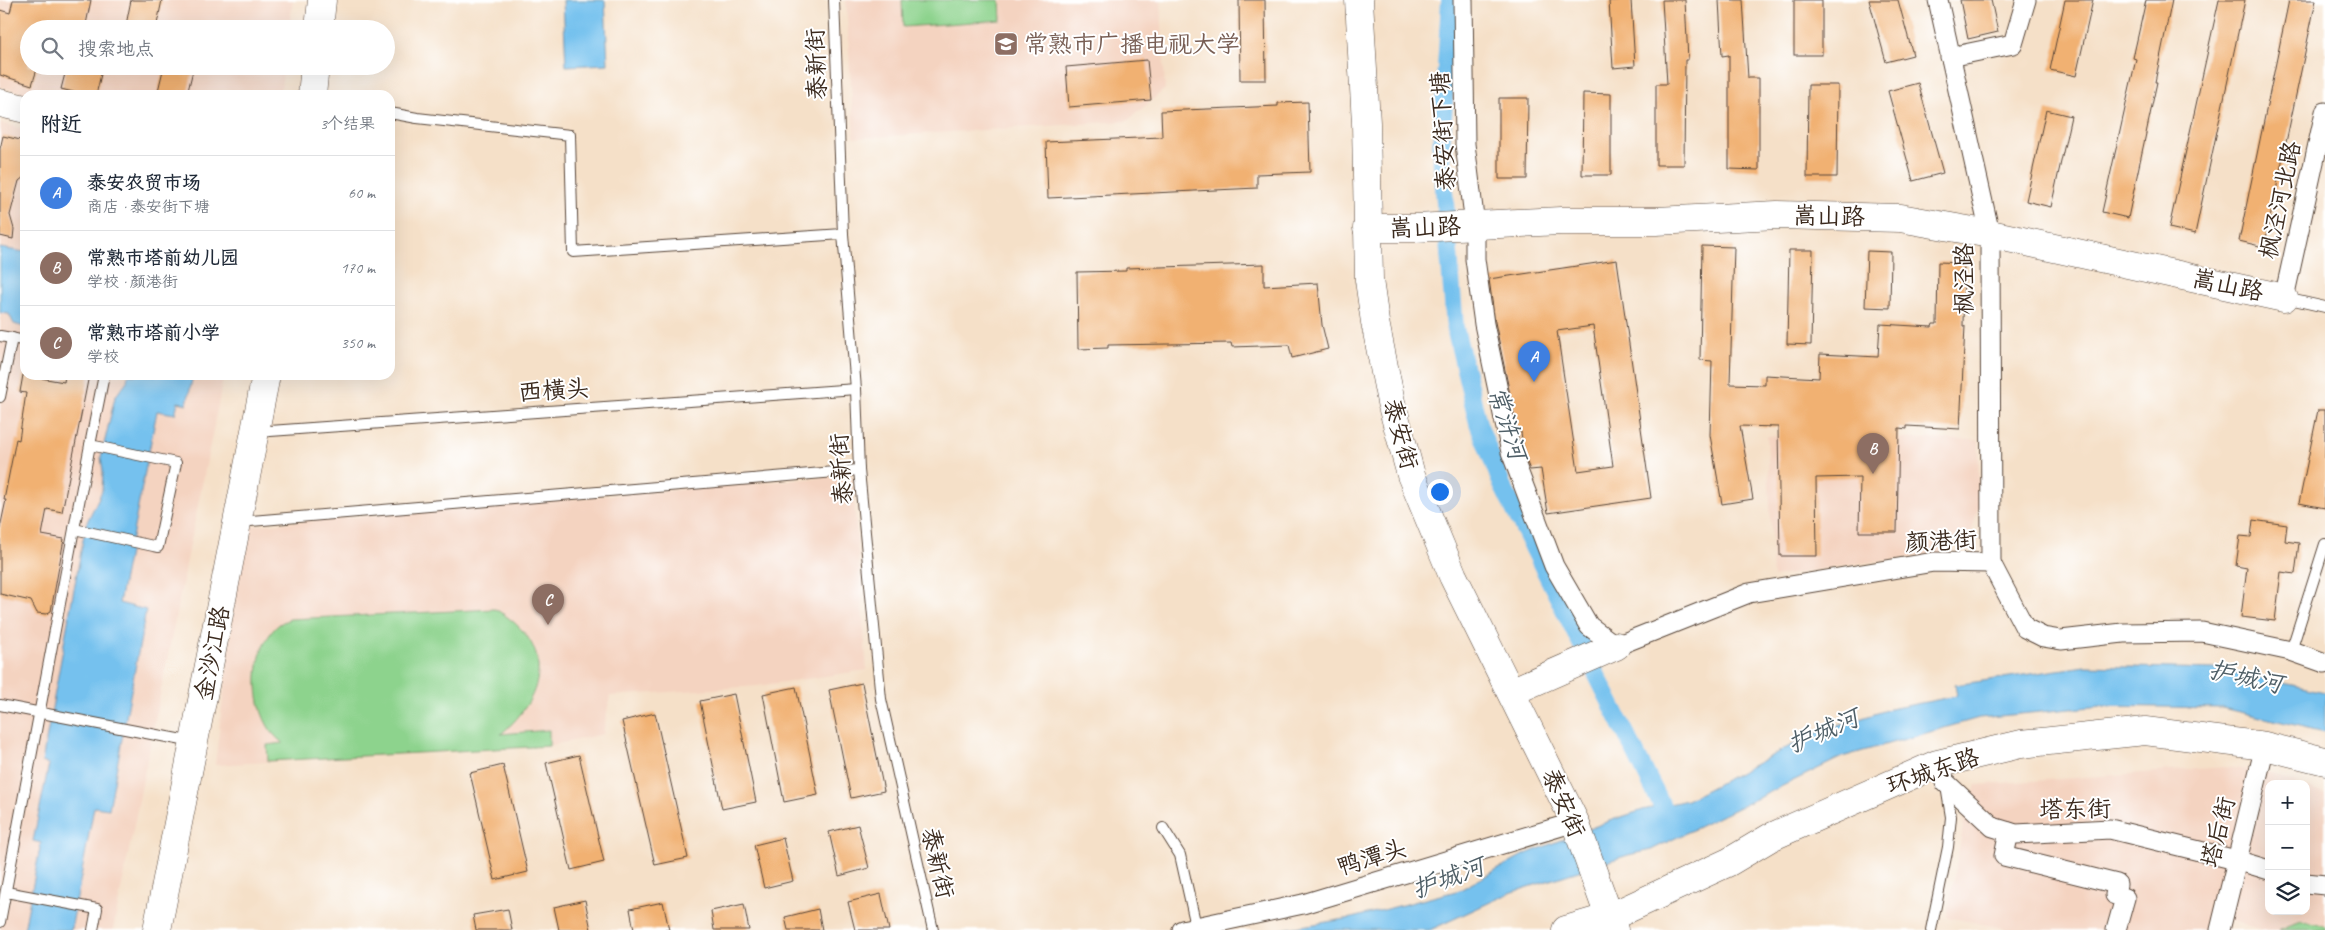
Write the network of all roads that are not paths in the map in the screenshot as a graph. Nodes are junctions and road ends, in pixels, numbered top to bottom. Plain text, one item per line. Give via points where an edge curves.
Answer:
1 (322, 0) edge
2 (834, 0) edge
3 (1359, 0) edge
4 (1463, 0) edge
5 (1938, 0) edge
6 (2026, 0) edge
7 (320, 20) edge
8 (1950, 57) junction
9 (314, 75) edge
10 (313, 90) edge
11 (0, 103) edge
12 (20, 108) edge
13 (2325, 112) edge
14 (395, 114) edge
15 (1475, 225) junction
16 (1367, 228) junction
17 (843, 234) junction
18 (1990, 234) junction
19 (2284, 298) junction
20 (2325, 307) edge
21 (0, 336) edge
22 (12, 338) junction
23 (20, 340) edge
24 (103, 380) edge
25 (265, 380) edge
26 (856, 389) junction
27 (0, 397) edge
28 (255, 432) junction
29 (90, 445) junction
30 (859, 470) junction
31 (238, 522) junction
32 (74, 529) junction
33 (2325, 544) edge
34 (1991, 563) junction
35 (1616, 646) junction
36 (2291, 651) junction
37 (2325, 663) edge
38 (1511, 692) junction
39 (0, 705) edge
40 (39, 712) junction
41 (194, 743) junction
42 (2263, 753) junction
43 (2325, 761) edge
44 (1941, 773) junction
45 (2325, 778) edge
46 (1575, 822) junction
47 (1163, 828) dead end
48 (2009, 832) junction
49 (2236, 860) junction
50 (2265, 869) edge
51 (2310, 883) edge
52 (2325, 885) edge
53 (6, 892) junction
54 (0, 922) edge
55 (1615, 926) edge
56 (1189, 928) edge
57 (93, 930) edge
58 (157, 930) edge
59 (933, 930) edge
60 (1566, 930) edge
61 (1931, 930) edge
62 (2116, 930) edge
63 (2220, 930) edge

1 - 7 street
2 - 17 lane, 泰新街
3 - 16 street, 泰安街 via 1366,123
4 - 15 street, 泰安街下塘 via 1465,144
5 - 8 street, 枫泾路
6 - 8 street via 2013,44
8 - 18 street, 枫泾路
9 - 10 street
11 - 12 street
13 - 19 street, 枫泾河北路
14 - 17 lane via 570,135 573,252
15 - 16 street, 嵩山路
15 - 18 street, 嵩山路 via 1843,215 1900,218
15 - 35 street, 泰安街下塘 via 1475,259 1484,324 1511,452 1554,566 1589,626
16 - 38 street, 泰安街 via 1375,322 1391,402 1411,475 1453,576
17 - 26 lane, 泰新街
18 - 19 street, 嵩山路
18 - 34 street, 枫泾路
19 - 20 lane
21 - 22 lane
22 - 23 lane
22 - 27 lane
24 - 29 lane
25 - 28 street, 金沙江路
26 - 28 lane, 西横头
26 - 30 lane, 泰新街
28 - 31 street, 金沙江路
29 - 32 lane
29 - 32 lane via 176,463 158,547
30 - 31 lane
30 - 59 lane, 泰新街 via 882,699
31 - 41 street, 金沙江路
32 - 40 lane
33 - 36 lane
34 - 35 street, 颜港街 via 1934,562 1749,594
34 - 36 street, 颜港街 via 2024,628 2043,637 2061,640 2123,633 2202,632
35 - 38 street
36 - 37 street, 颜港街
38 - 46 street, 泰安街
39 - 40 lane
40 - 41 lane
40 - 53 lane
41 - 58 street, 金沙江路
42 - 43 street, 环城东路
42 - 44 street, 环城东路 via 2145,731 2021,744
42 - 45 street, 环城东路
42 - 49 street, 塔后街
44 - 48 street, 塔东街 via 1993,827
44 - 55 street, 环城东路 via 1771,837
44 - 61 lane via 1951,817
46 - 55 street, 泰安街
46 - 56 street, 鸭潭头 via 1303,904
47 - 56 lane via 1180,855
48 - 49 street, 塔东街 via 2042,835 2110,829
48 - 62 street via 2004,856 2117,884 2115,895 2125,898
49 - 50 street, 塔东街
49 - 63 street, 塔后街
51 - 52 street
53 - 54 lane
53 - 57 lane via 97,910
55 - 60 street, 环城东路

